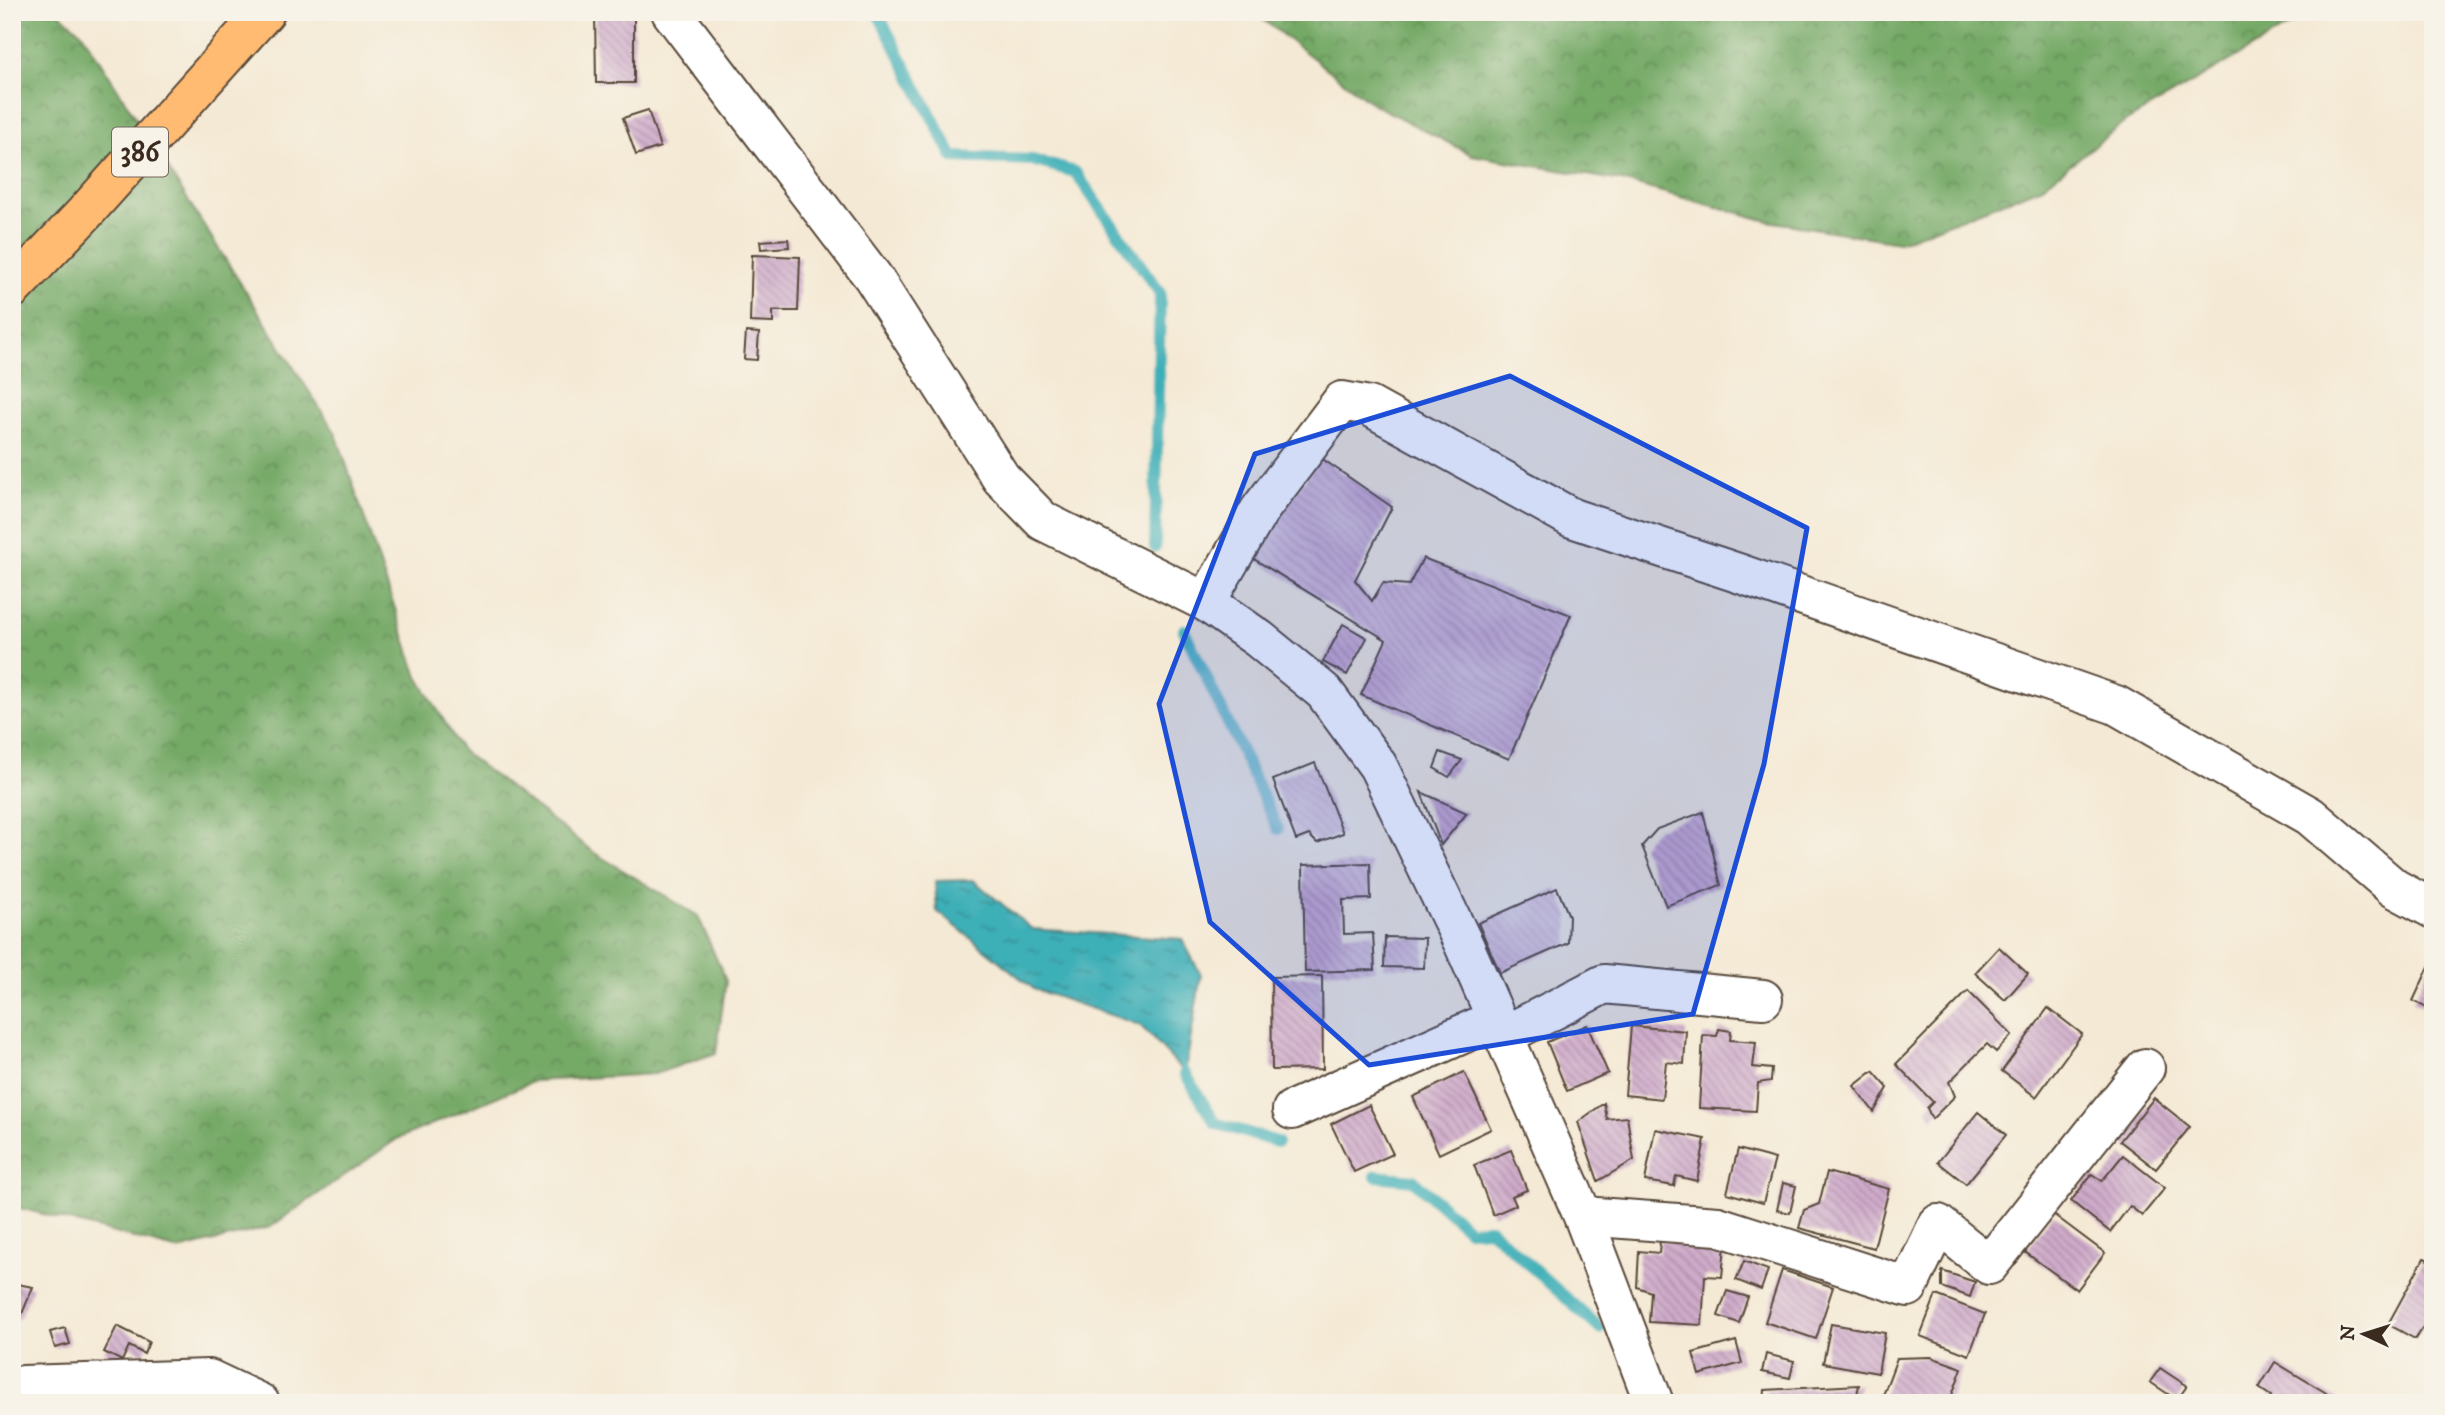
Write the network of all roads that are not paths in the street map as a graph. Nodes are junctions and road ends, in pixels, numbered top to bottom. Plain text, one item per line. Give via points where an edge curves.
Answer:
1 (265, 12) edge
2 (671, 12) edge
3 (12, 289) edge
4 (1206, 602) junction
5 (2433, 909) edge
6 (1763, 999) dead end
7 (1500, 1027) junction
8 (2145, 1068) dead end
9 (1292, 1110) dead end
10 (1583, 1216) junction
11 (23, 1385) dead end
12 (260, 1403) edge
13 (1654, 1403) edge

1 - 3 highway, 386
2 - 4 street via 873,277 1001,478 1043,521
4 - 5 street via 1259,511 1342,401 1369,406 1572,518 2116,705 2310,816 2394,888
4 - 7 street via 1324,692 1378,766
6 - 7 street via 1604,984
7 - 9 street
7 - 10 street
8 - 10 street via 1989,1265 1938,1224 1908,1287 1718,1226
10 - 13 street
11 - 12 street via 209,1378

